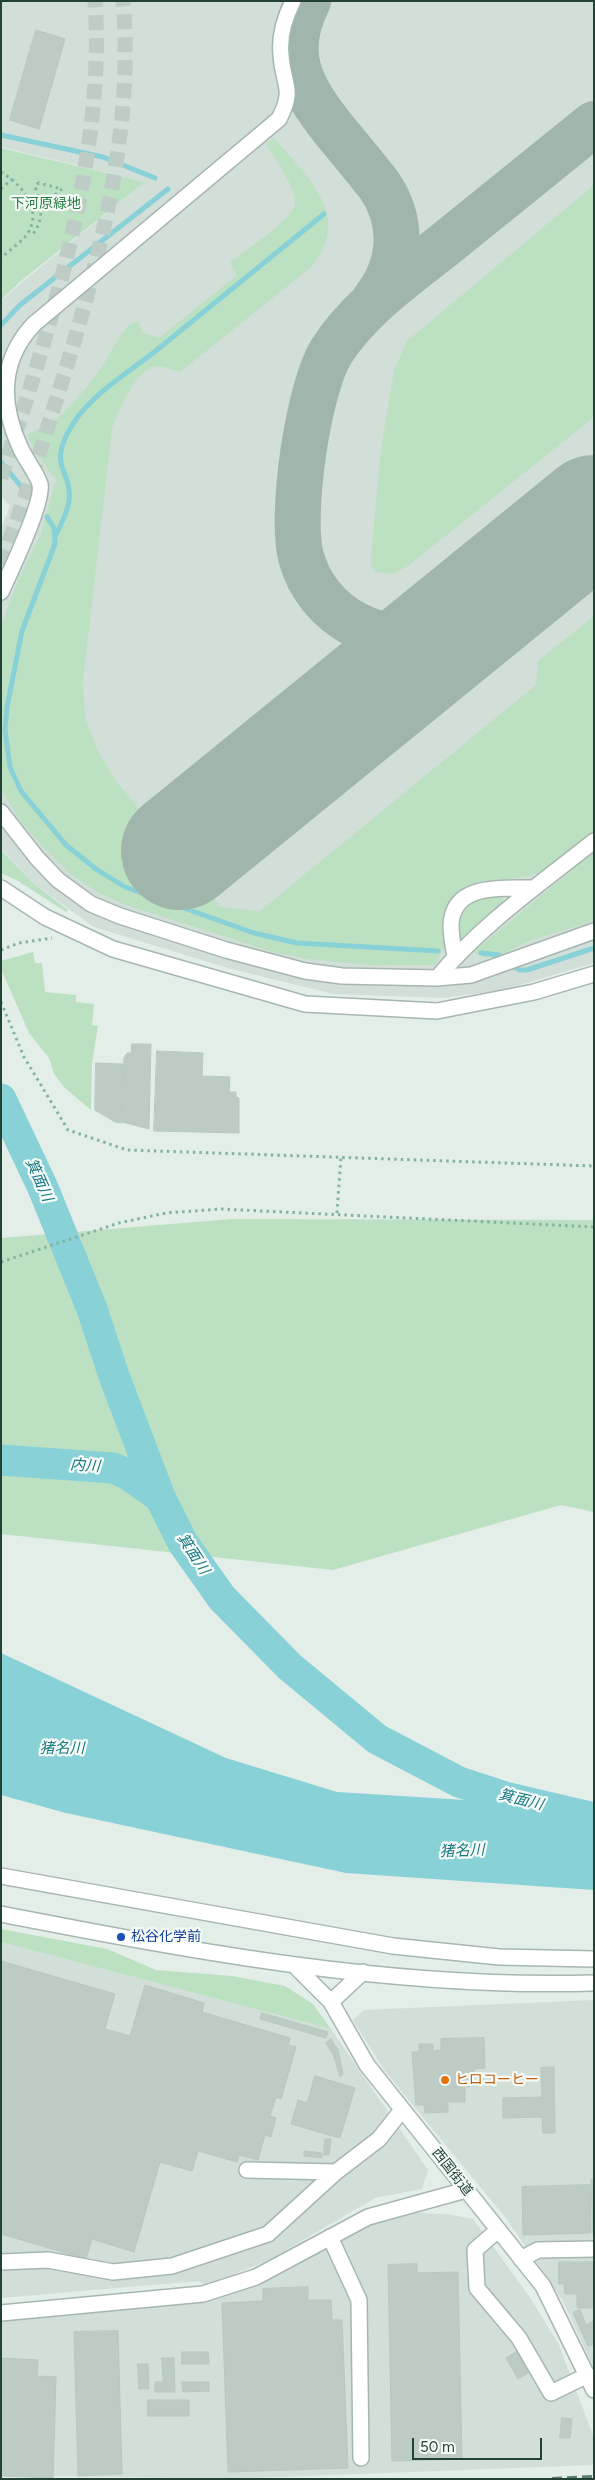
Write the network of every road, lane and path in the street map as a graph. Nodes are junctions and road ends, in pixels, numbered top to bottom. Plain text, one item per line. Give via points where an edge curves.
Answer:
1 (293, 1) edge
2 (1, 172) edge
3 (12, 179) junction
4 (1, 189) edge
5 (39, 199) junction
6 (30, 202) junction
7 (28, 231) junction
8 (1, 258) edge
9 (1, 592) edge
10 (1, 812) edge
11 (594, 841) edge
12 (1, 888) edge
13 (533, 888) junction
14 (594, 931) edge
15 (77, 934) junction
16 (1, 950) edge
17 (455, 956) junction
18 (594, 974) edge
19 (437, 978) junction
20 (1, 1002) edge
21 (341, 1156) junction
22 (594, 1166) edge
23 (337, 1214) junction
24 (594, 1227) edge
25 (1, 1262) edge
26 (1, 1876) edge
27 (1, 1914) edge
28 (594, 1959) edge
29 (294, 1965) junction
30 (363, 1972) junction
31 (594, 1983) edge
32 (331, 2002) junction
33 (402, 2110) junction
34 (247, 2170) dead end
35 (336, 2172) junction
36 (466, 2190) junction
37 (498, 2230) junction
38 (330, 2237) junction
39 (594, 2249) edge
40 (521, 2259) junction
41 (1, 2262) edge
42 (1, 2313) edge
43 (588, 2375) junction
44 (594, 2390) edge
45 (361, 2458) dead end

1 - 9 street via 282,35 280,55 289,94 279,120 59,302 29,329 14,350 6,382 6,407 19,446 40,485 36,508
2 - 3 path
3 - 4 path
3 - 6 path
5 - 5 path via 35,188 38,183 62,189 49,200 47,197
5 - 6 path
5 - 7 path via 42,213 38,226 33,234
6 - 7 path via 32,217
7 - 8 path
10 - 19 street via 58,880 101,909 226,950 305,971 342,976
11 - 13 street
12 - 15 street
13 - 17 street
13 - 17 street via 483,889 465,898 452,921
14 - 19 street via 539,948 481,972
15 - 16 path via 19,943
15 - 18 street via 113,949 305,1004 437,1011 525,994
17 - 19 street
20 - 21 path via 24,1058 68,1130 127,1150
21 - 22 path
21 - 23 path
23 - 24 path
23 - 25 path via 221,1209 166,1214 119,1223
26 - 28 street via 393,1946 500,1957
27 - 29 street via 144,1942
29 - 30 street
29 - 32 street, 西国街道
30 - 31 street via 520,1985
30 - 32 street
32 - 33 street, 西国街道 via 367,2065
33 - 35 street via 379,2139
33 - 36 street, 西国街道
34 - 35 street
35 - 41 street via 268,2234 172,2266 113,2272 48,2260
36 - 37 street, 西国街道
36 - 38 street via 368,2216
37 - 40 street, 西国街道
37 - 43 street via 475,2250 477,2288 519,2338 551,2393
38 - 42 street via 256,2277 203,2294
38 - 45 street via 359,2300
39 - 40 street via 538,2250
40 - 43 street, 西国街道 via 543,2286
43 - 44 street, 西国街道

